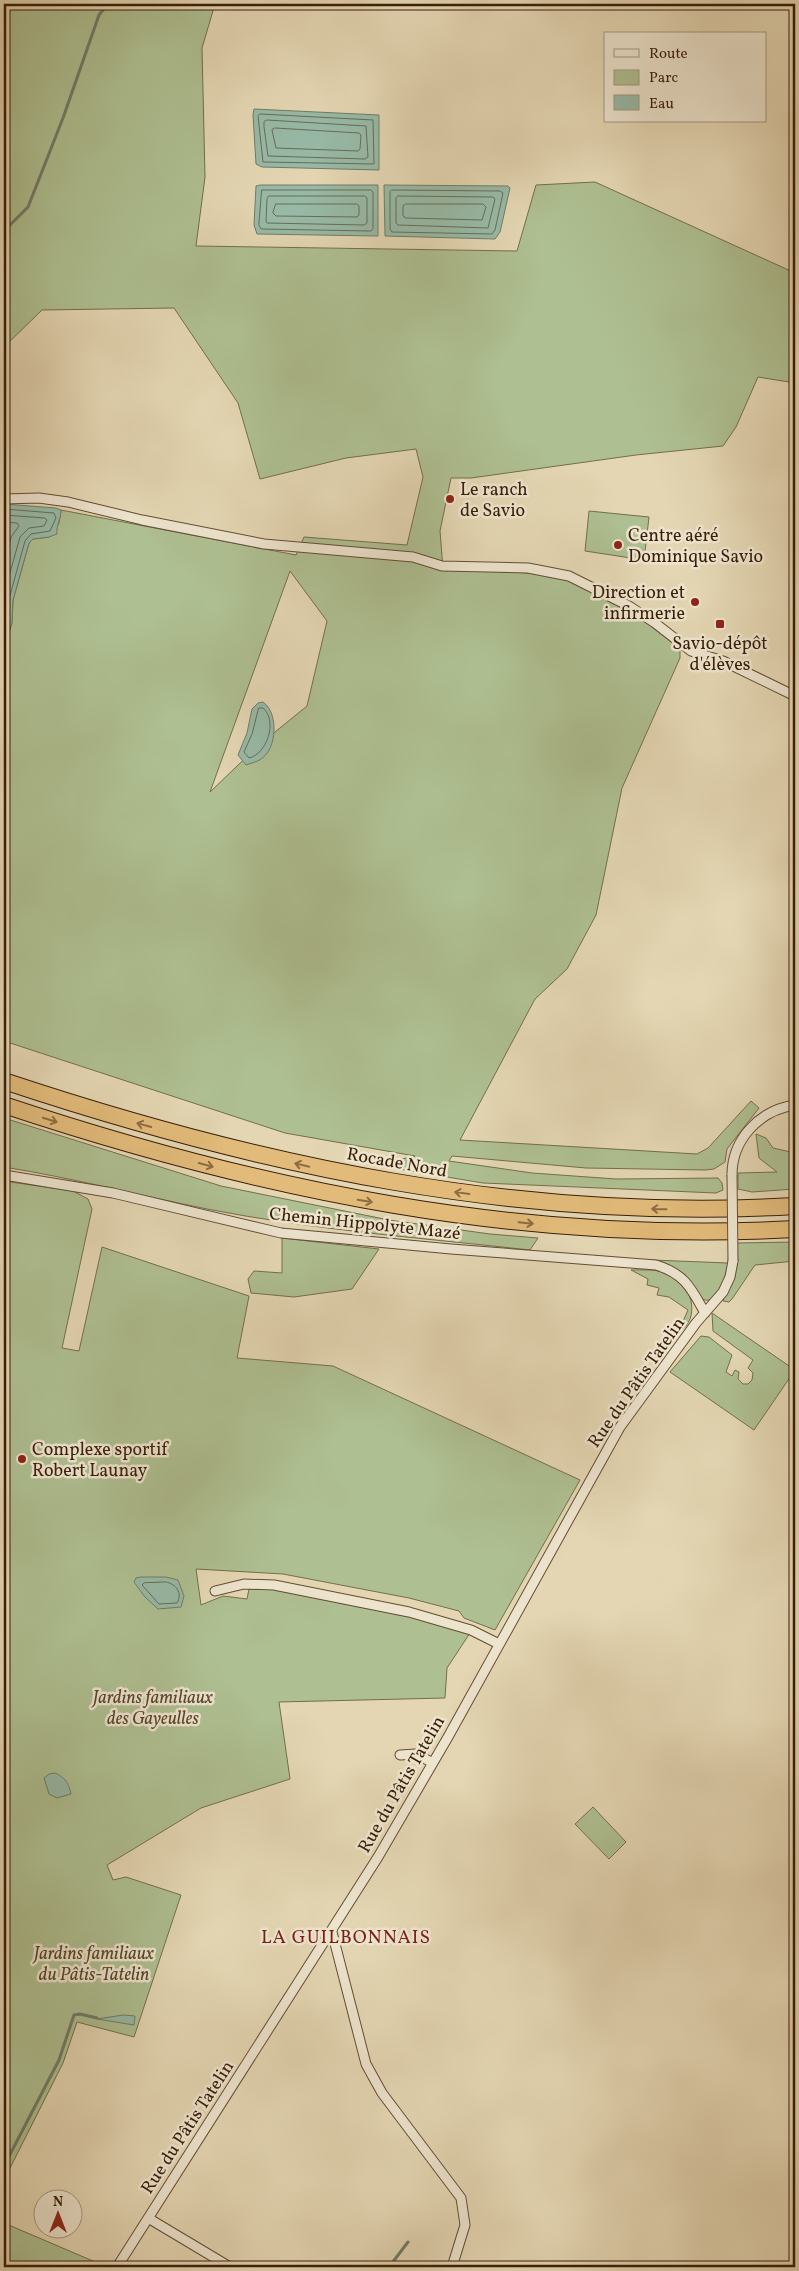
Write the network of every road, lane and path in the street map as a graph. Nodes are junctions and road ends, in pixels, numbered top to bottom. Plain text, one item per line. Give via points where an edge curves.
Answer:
1 (4, 499) edge
2 (795, 696) edge
3 (4, 1081) edge
4 (4, 1105) edge
5 (795, 1105) edge
6 (4, 1175) edge
7 (795, 1201) edge
8 (795, 1206) edge
9 (708, 1209) junction
10 (795, 1231) edge
11 (705, 1313) junction
12 (215, 1591) dead end
13 (499, 1644) junction
14 (400, 1755) dead end
15 (433, 1763) junction
16 (332, 1932) junction
17 (148, 2218) junction
18 (117, 2267) edge
19 (230, 2267) edge
20 (452, 2267) edge

1 - 2 street via 39,498 68,502 264,544 413,557 442,566 528,568 569,576 629,606 691,651 722,661
9 -> 3 highway, Rocade Nord via 597,1206 392,1183 223,1146
4 -> 10 highway via 219,1169 308,1190 470,1218 597,1230
5 - 11 street, Rue du Pâtis Tatelin, bridge via 775,1110 757,1121 732,1162 733,1261 725,1288
6 - 11 street, Chemin Hippolyte Mazé via 113,1193 281,1233 656,1265 676,1272 692,1290
7 - 9 highway
8 - 9 highway, Rocade Nord
11 - 13 street, Rue du Pâtis Tatelin via 620,1427
12 - 13 street via 244,1584 274,1585 409,1612 478,1632
13 - 15 street, Rue du Pâtis Tatelin
14 - 15 street via 416,1754
15 - 16 street, Rue du Pâtis Tatelin
16 - 17 street, Rue du Pâtis Tatelin
16 - 20 street via 366,2064 382,2093 461,2198 465,2225
17 - 18 street, Rue du Pâtis Tatelin
17 - 19 street

